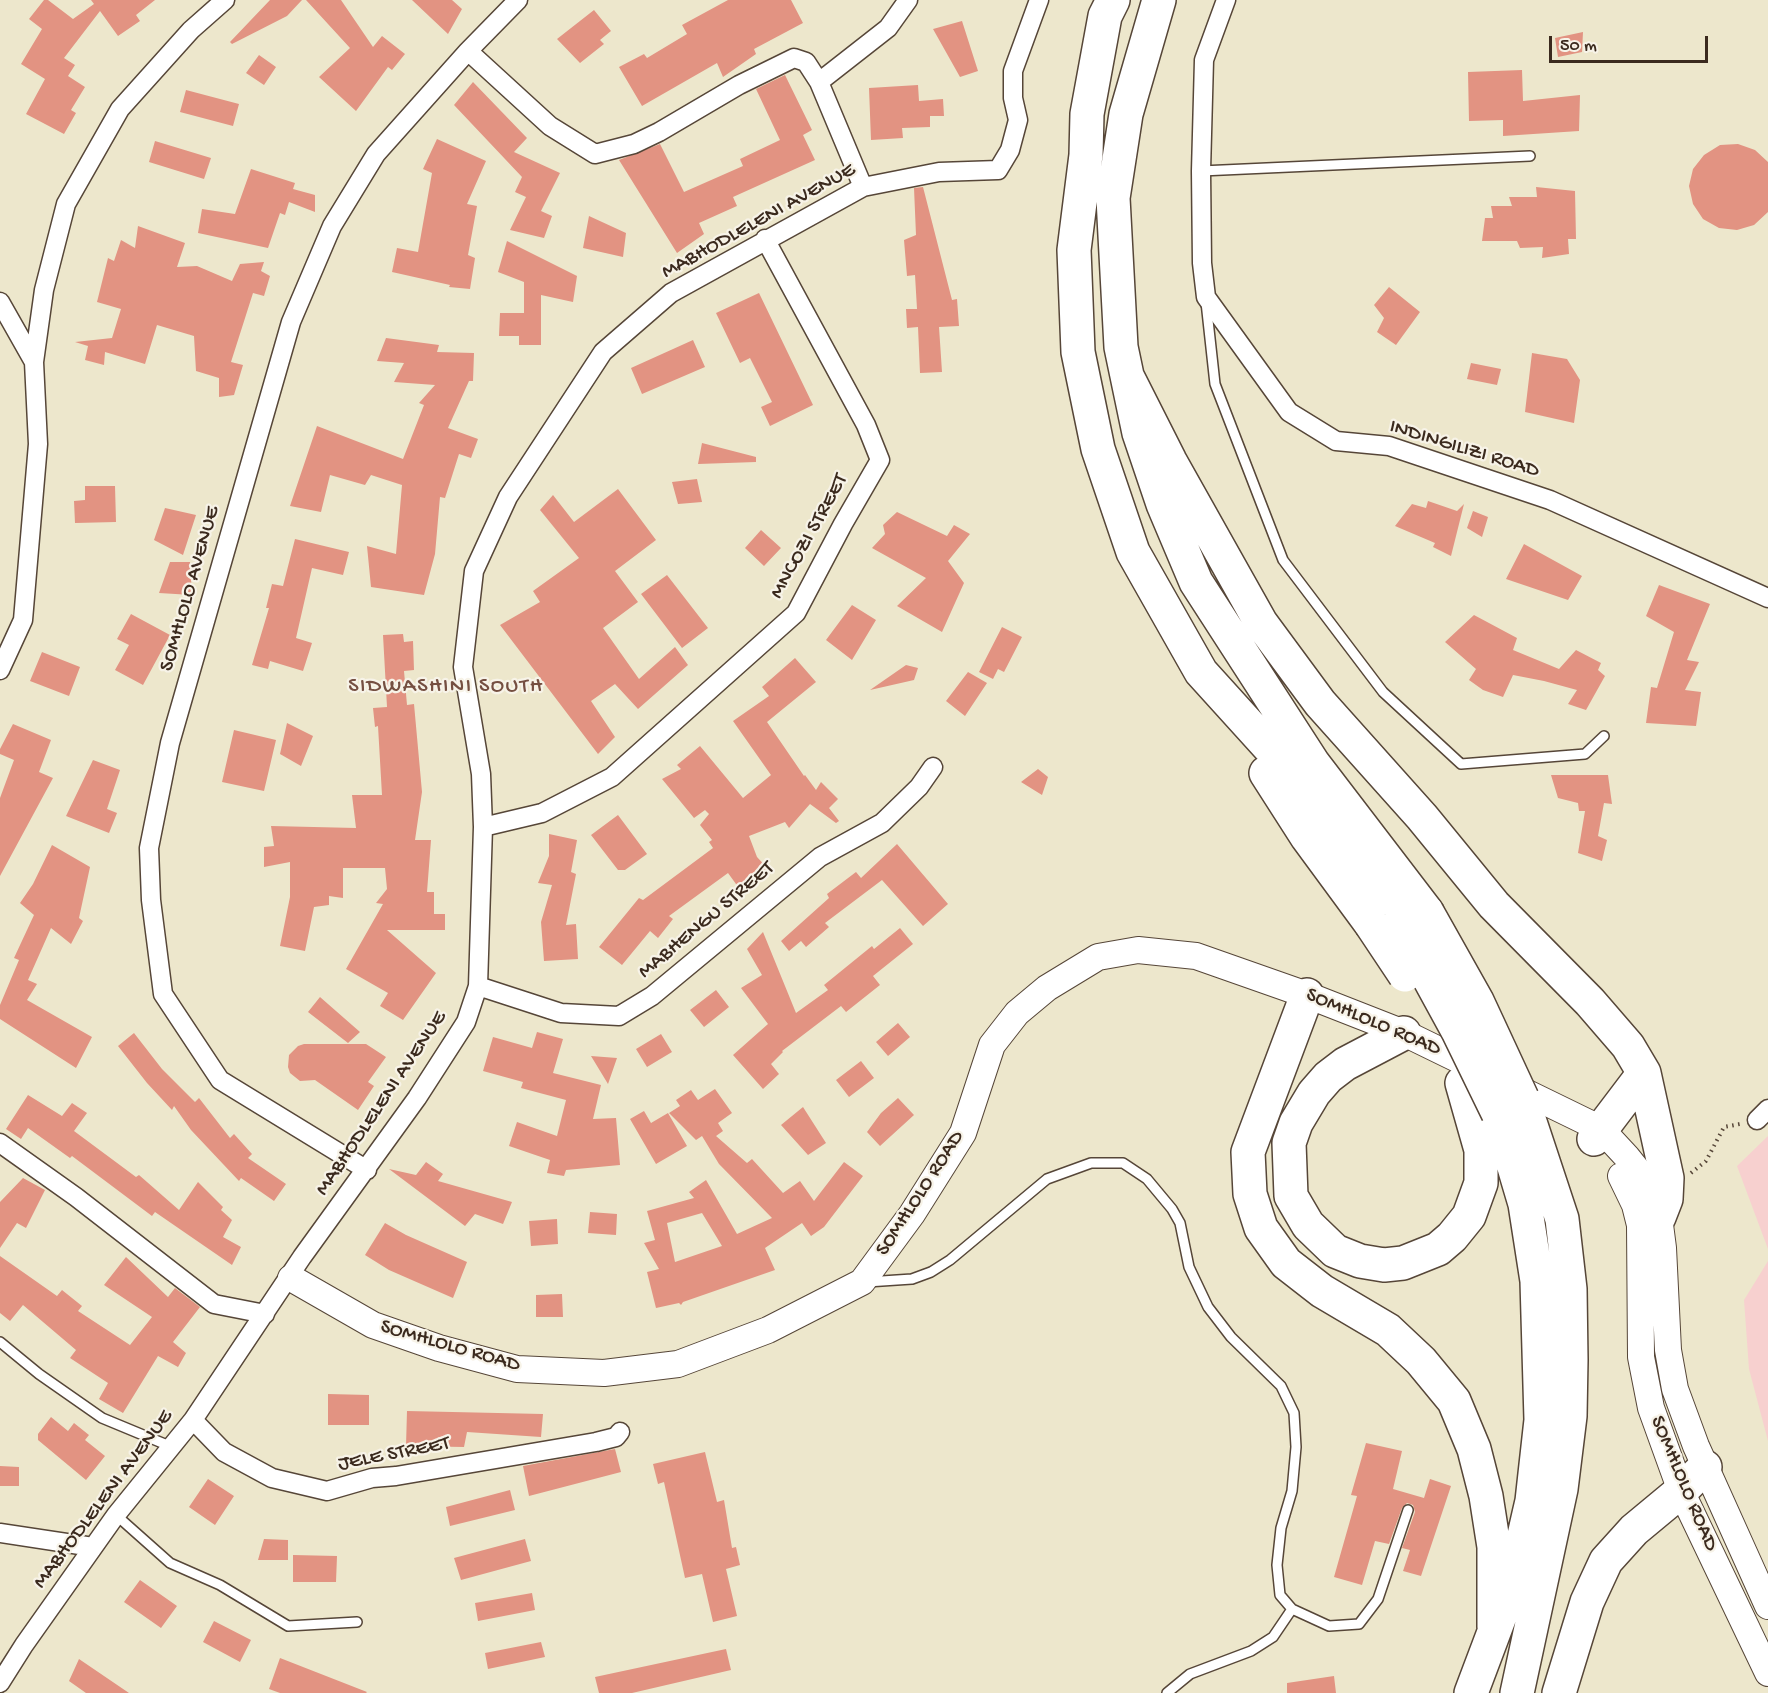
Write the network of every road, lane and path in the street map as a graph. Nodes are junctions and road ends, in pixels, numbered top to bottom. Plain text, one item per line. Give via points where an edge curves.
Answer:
1 (225, 0) edge
2 (518, 0) edge
3 (908, 0) edge
4 (1039, 0) edge
5 (1113, 0) edge
6 (1159, 0) edge
7 (1226, 0) edge
8 (468, 51) junction
9 (819, 82) junction
10 (1530, 156) dead end
11 (1201, 171) junction
12 (863, 187) junction
13 (765, 239) junction
14 (1206, 297) junction
15 (0, 302) edge
16 (34, 362) junction
17 (1128, 378) junction
18 (1768, 598) edge
19 (0, 670) edge
20 (1604, 736) dead end
21 (933, 767) dead end
22 (483, 827) junction
23 (1399, 920) junction
24 (478, 986) junction
25 (1307, 995) junction
26 (1404, 1034) junction
27 (1644, 1073) junction
28 (1510, 1106) junction
29 (1762, 1115) edge
30 (1592, 1129) junction
31 (0, 1143) edge
32 (367, 1170) junction
33 (1667, 1178) junction
34 (1659, 1217) junction
35 (291, 1278) junction
36 (862, 1282) junction
37 (265, 1314) junction
38 (0, 1342) edge
39 (193, 1420) junction
40 (620, 1432) dead end
41 (172, 1447) junction
42 (1705, 1467) junction
43 (1681, 1491) junction
44 (1408, 1510) dead end
45 (116, 1515) junction
46 (0, 1533) edge
47 (93, 1547) junction
48 (1768, 1606) edge
49 (1292, 1609) junction
50 (357, 1622) dead end
51 (1494, 1627) junction
52 (1768, 1673) edge
53 (0, 1683) edge
54 (1167, 1693) edge
55 (1471, 1693) edge
56 (1516, 1693) edge
57 (1559, 1693) edge

1 - 16 street via 191,30 120,109 66,204 44,290
2 - 8 street, SOMHLOLO AVENUE
3 - 9 street via 888,28
4 - 12 street, MABHODLELENI AVENUE via 1013,71 1018,120 1011,150 999,170 939,172
5 - 23 highway via 1105,16 1087,114 1074,250 1078,352 1098,449 1133,552 1201,672 1288,768
6 - 17 highway via 1126,114 1113,198 1121,347
7 - 11 street, INDINGILIZI ROAD via 1204,60
8 - 9 street via 550,126 596,154 634,144 659,132 794,58 806,62
8 - 32 street, SOMHLOLO AVENUE via 376,153 332,226 291,322 170,743 149,848 151,900 163,993 220,1080
9 - 12 street
10 - 11 lane
11 - 14 street, INDINGILIZI ROAD
12 - 13 street, MABHODLELENI AVENUE
13 - 22 street, MABHODLELENI AVENUE via 671,293 603,352 508,497 474,570 463,667 481,774
13 - 22 street, MNCOZI STREET via 866,425 880,460 796,613 612,777 542,813
14 - 18 street, INDINGILIZI ROAD via 1289,412 1336,441 1389,446 1550,500
14 - 20 lane via 1215,384 1283,560 1383,692 1461,764 1585,754
15 - 16 street
16 - 19 street via 38,444 23,620
17 - 23 highway via 1152,473 1196,582 1313,763
17 - 27 highway via 1261,624 1320,704 1422,817 1494,905 1590,1002 1628,1046
21 - 24 street, MABHENGU STREET via 919,787 882,823 820,857 652,996 619,1016 561,1013
22 - 24 street, MABHODLELENI AVENUE
23 - 26 highway, bridge via 1395,956 1462,1083 1481,1150 1481,1183 1470,1216 1438,1249 1403,1263 1384,1265 1335,1251 1308,1225 1291,1196 1289,1143 1296,1123 1328,1077
23 - 28 highway, bridge via 1477,1001
24 - 32 street, MABHODLELENI AVENUE via 466,1022
25 - 26 main road, SOMHLOLO ROAD
25 - 36 main road, SOMHLOLO ROAD via 1196,956 1138,950 1098,957 1047,988 1017,1013 992,1045 963,1133 912,1214
25 - 51 highway via 1248,1152 1250,1194 1261,1228 1286,1263 1322,1291 1388,1330 1421,1361 1454,1401 1474,1449 1486,1496 1494,1547
26 - 30 main road, SOMHLOLO ROAD
27 - 30 highway
27 - 33 highway
28 - 51 highway via 1538,1281 1541,1420 1532,1501 1517,1568
28 - 56 highway via 1562,1219 1570,1289 1571,1360 1562,1489
29 - 33 path via 1724,1127 1706,1161 1696,1171
30 - 34 main road, SOMHLOLO ROAD via 1639,1172
30 - 43 main road, SOMHLOLO ROAD via 1627,1186 1640,1225 1641,1357 1645,1383
31 - 37 street via 214,1304
32 - 35 street, MABHODLELENI AVENUE via 302,1257
33 - 34 highway via 1666,1199
34 - 42 main road, SOMHLOLO ROAD via 1670,1368
35 - 36 main road, SOMHLOLO ROAD via 373,1325 439,1348 517,1369 604,1373 678,1364 768,1330
35 - 37 street, MABHODLELENI AVENUE
36 - 49 lane via 912,1279 932,1272 1047,1179 1091,1163 1123,1163 1147,1179 1180,1222 1189,1267 1208,1307 1281,1386 1294,1413 1292,1491 1281,1528 1277,1565 1280,1595
37 - 39 street, MABHODLELENI AVENUE
38 - 41 lane via 102,1418
39 - 40 street, JELE STREET via 224,1452 272,1478 327,1491 372,1478 596,1442 616,1437
39 - 41 street, MABHODLELENI AVENUE
41 - 45 street, MABHODLELENI AVENUE
42 - 43 highway
42 - 48 main road, SOMHLOLO ROAD
43 - 52 main road, SOMHLOLO ROAD
43 - 57 highway via 1634,1530 1606,1561 1587,1602
44 - 49 lane via 1378,1599 1359,1624 1329,1626
45 - 47 street, MABHODLELENI AVENUE
45 - 50 lane via 170,1563 220,1585 288,1626
46 - 47 street
47 - 53 street, MABHODLELENI AVENUE
49 - 54 lane via 1273,1637 1251,1651 1190,1674
51 - 55 highway

